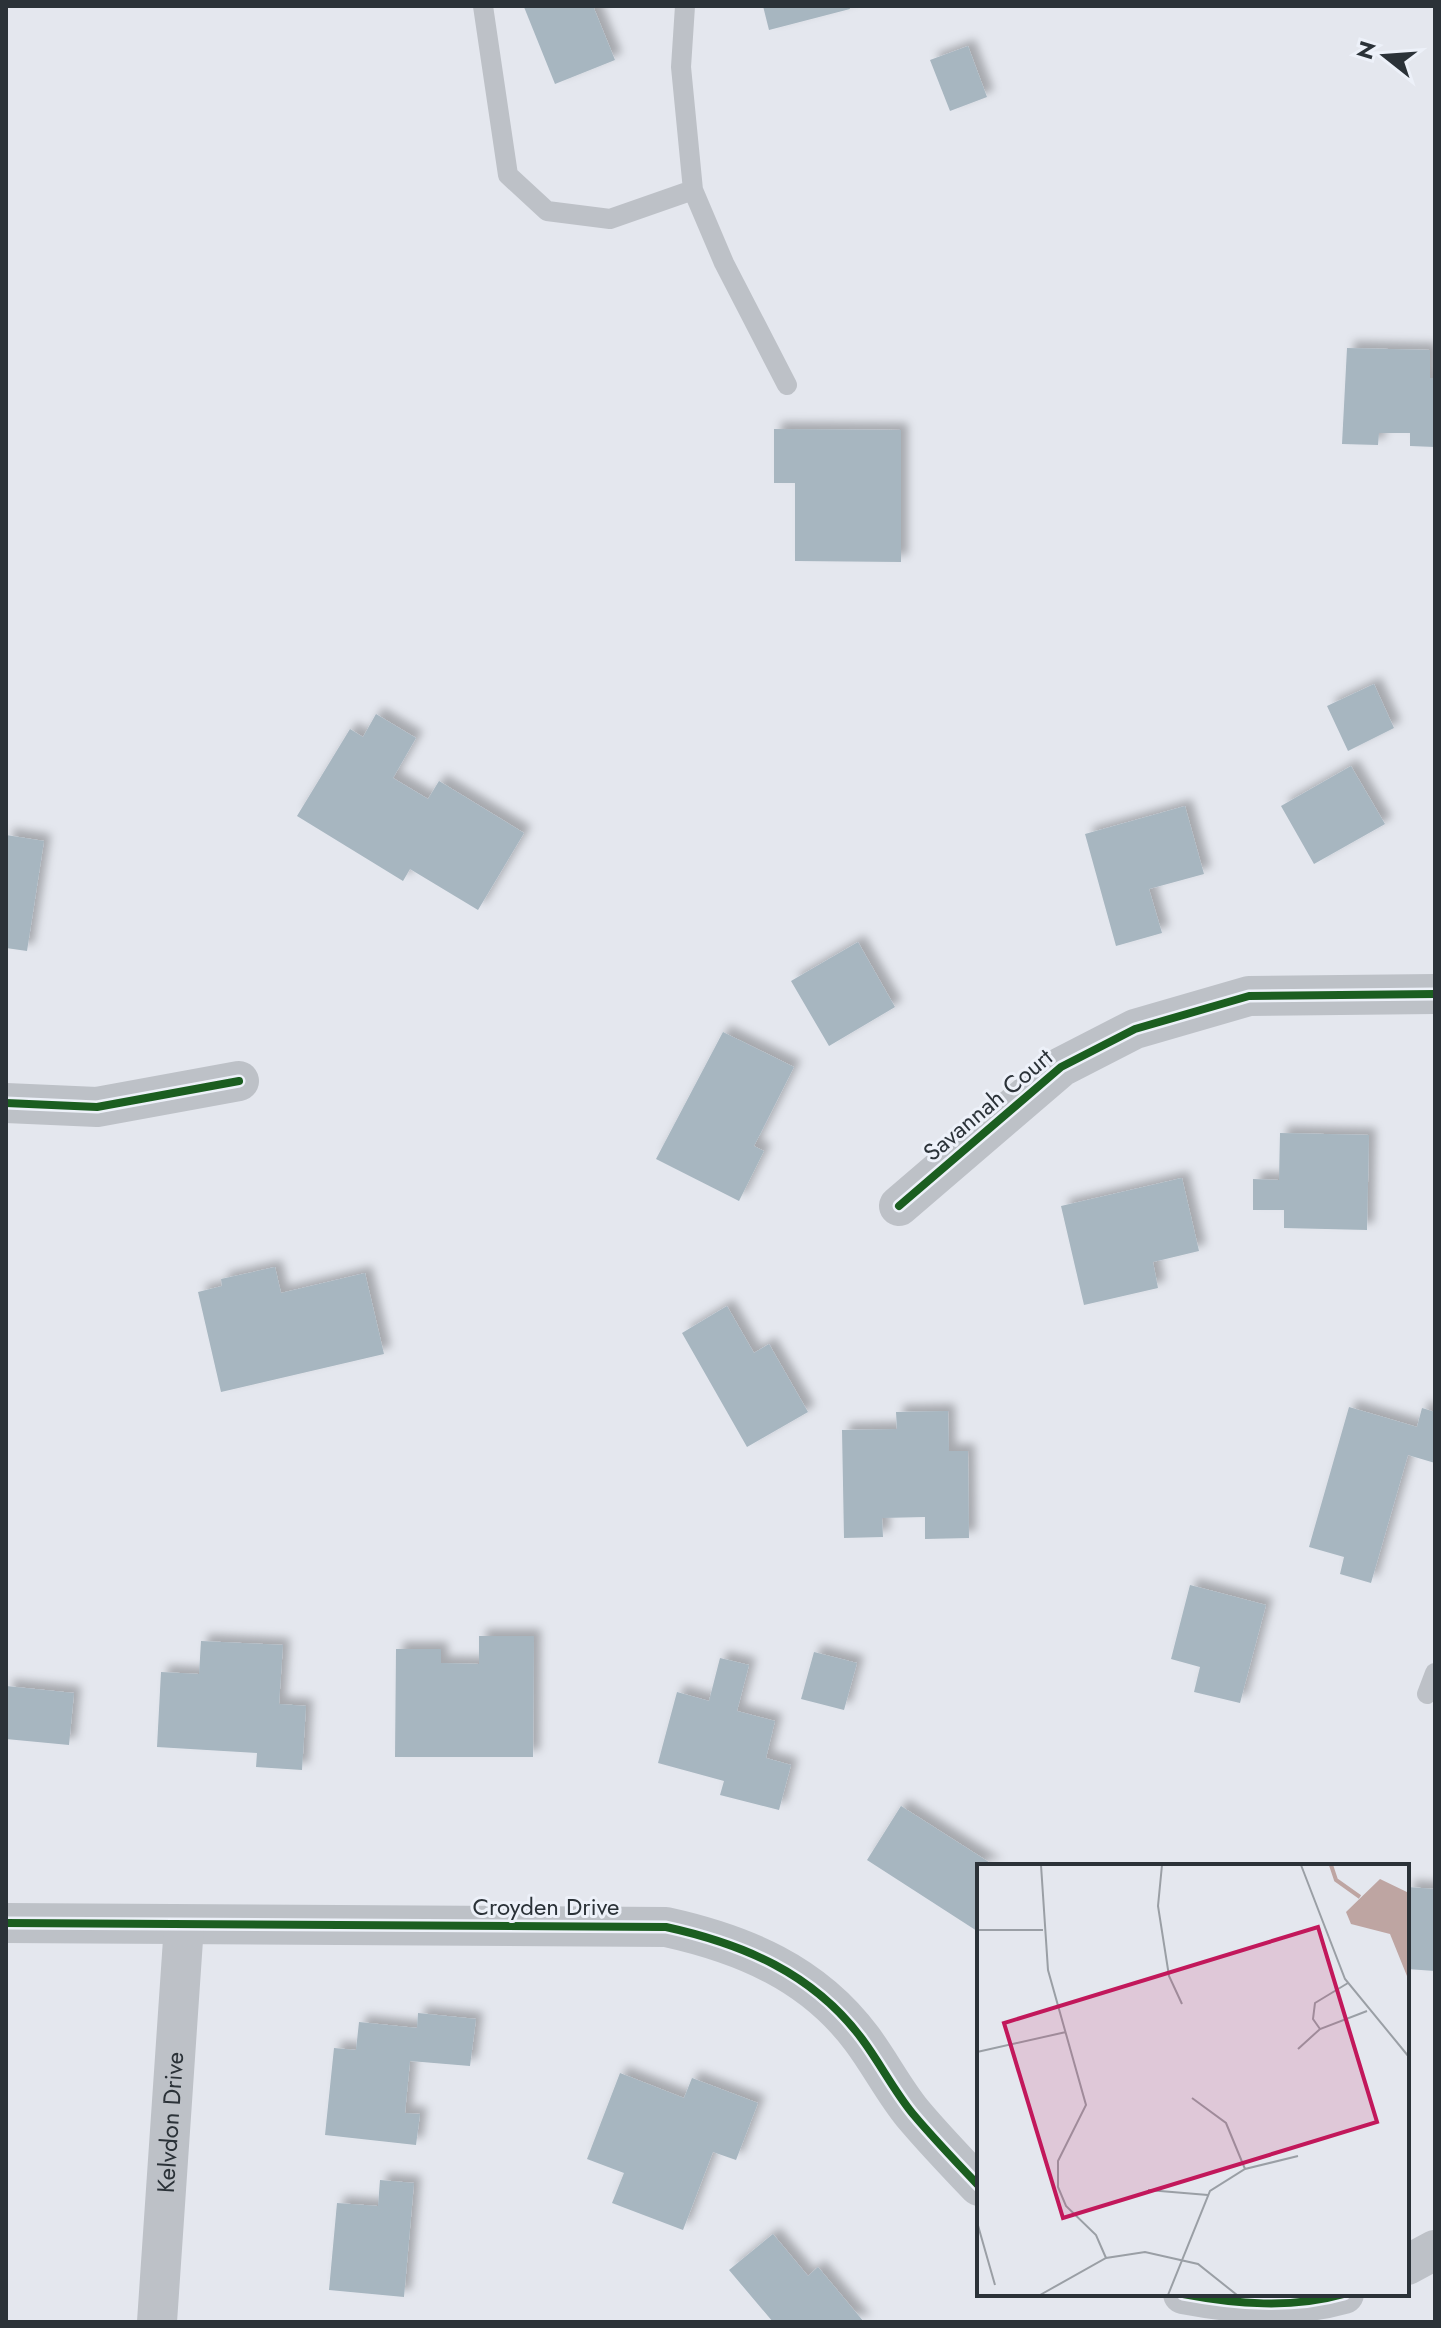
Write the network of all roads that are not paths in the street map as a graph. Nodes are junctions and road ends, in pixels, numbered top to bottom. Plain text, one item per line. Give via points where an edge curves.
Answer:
1 (483, 6) edge
2 (685, 6) edge
3 (693, 190) junction
4 (787, 385) dead end
5 (1435, 994) edge
6 (239, 1081) dead end
7 (6, 1103) edge
8 (899, 1206) dead end
9 (1435, 1673) edge
10 (1427, 1694) dead end
11 (6, 1923) edge
12 (184, 1925) junction
13 (977, 2184) edge
14 (1435, 2250) edge
15 (1409, 2264) edge
16 (1194, 2296) edge
17 (1330, 2296) edge
18 (157, 2322) edge

1 - 3 lane via 508,175 547,211 610,219
2 - 3 lane via 681,67
3 - 4 lane
5 - 8 street, Savannah Court via 1249,996 1135,1029 1061,1067
6 - 7 street via 97,1107
9 - 10 lane
11 - 12 street, Croyden Drive
12 - 13 street, Croyden Drive via 666,1927 721,1939 779,1965 819,1994 861,2036 912,2113
12 - 18 street, Kelvdon Drive
14 - 15 street
16 - 17 street via 1276,2304

